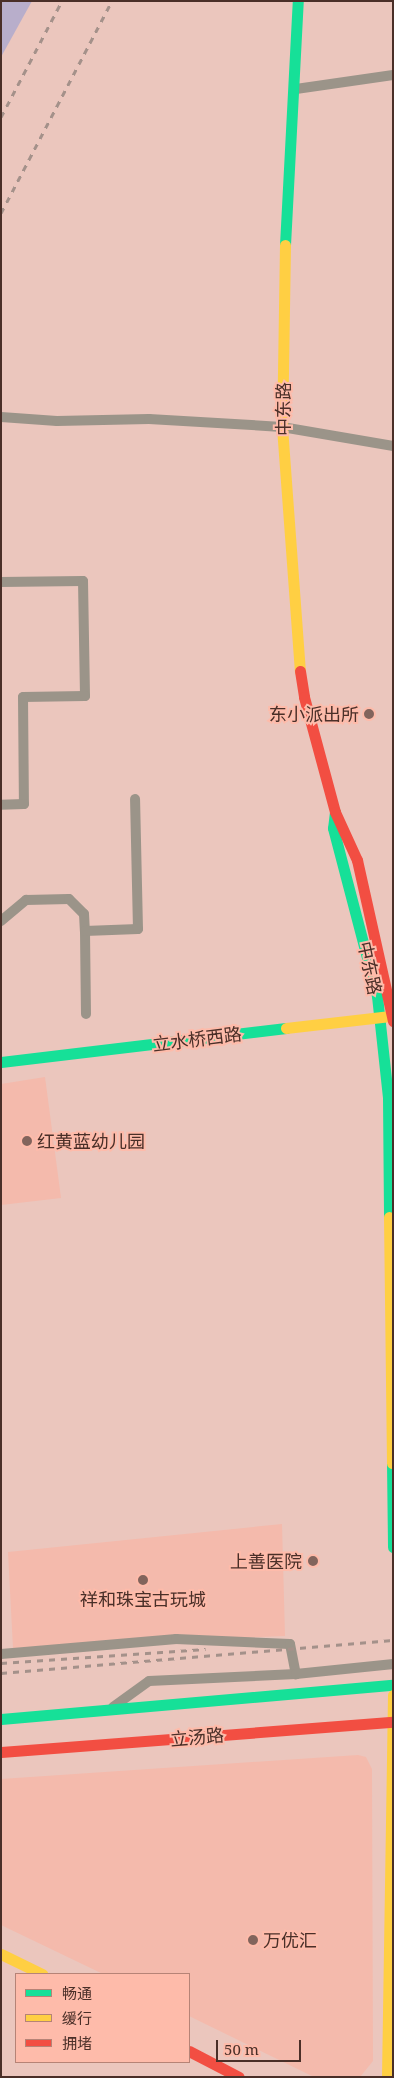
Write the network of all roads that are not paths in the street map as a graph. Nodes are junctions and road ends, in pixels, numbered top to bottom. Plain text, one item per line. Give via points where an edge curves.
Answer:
1 (298, 1) edge
2 (393, 76) edge
3 (296, 89) junction
4 (1, 417) edge
5 (282, 427) junction
6 (393, 446) edge
7 (1, 582) edge
8 (135, 799) dead end
9 (1, 805) edge
10 (335, 812) junction
11 (1, 921) edge
12 (85, 931) junction
13 (86, 1014) dead end
14 (380, 1017) junction
15 (392, 1018) edge
16 (1, 1062) edge
17 (393, 1547) edge
18 (1, 1654) edge
19 (393, 1664) edge
20 (296, 1674) junction
21 (393, 1685) edge
22 (393, 1695) edge
23 (108, 1711) junction
24 (1, 1719) edge
25 (392, 1722) edge
26 (1, 1752) edge
27 (1, 1954) edge
28 (40, 1973) edge
29 (190, 2052) edge
30 (239, 2077) edge
31 (386, 2077) edge

1 - 3 street, 中东路
2 - 3 street
3 - 5 street, 中东路 via 285,251
4 - 5 street via 149,419
5 - 6 street
5 - 10 street, 中东路 via 296,639 304,697
7 - 9 street via 83,580 85,696 23,697 24,804
8 - 12 street via 138,929
10 - 14 street, 中东路 via 333,828 367,949
10 - 15 street, 中东路 via 357,860
11 - 12 street via 26,900 69,899 84,914
12 - 13 street
14 - 15 street, 立水桥西路
14 - 16 street, 立水桥西路
14 - 17 street, 中东路 via 390,1139
18 - 20 street via 176,1639 290,1644
19 - 20 street
20 - 23 street via 149,1681
21 - 23 street, 立汤路
22 - 25 street
23 - 24 street, 立汤路
25 - 26 street, 立汤路
25 - 31 street
27 - 28 street
29 - 30 street

